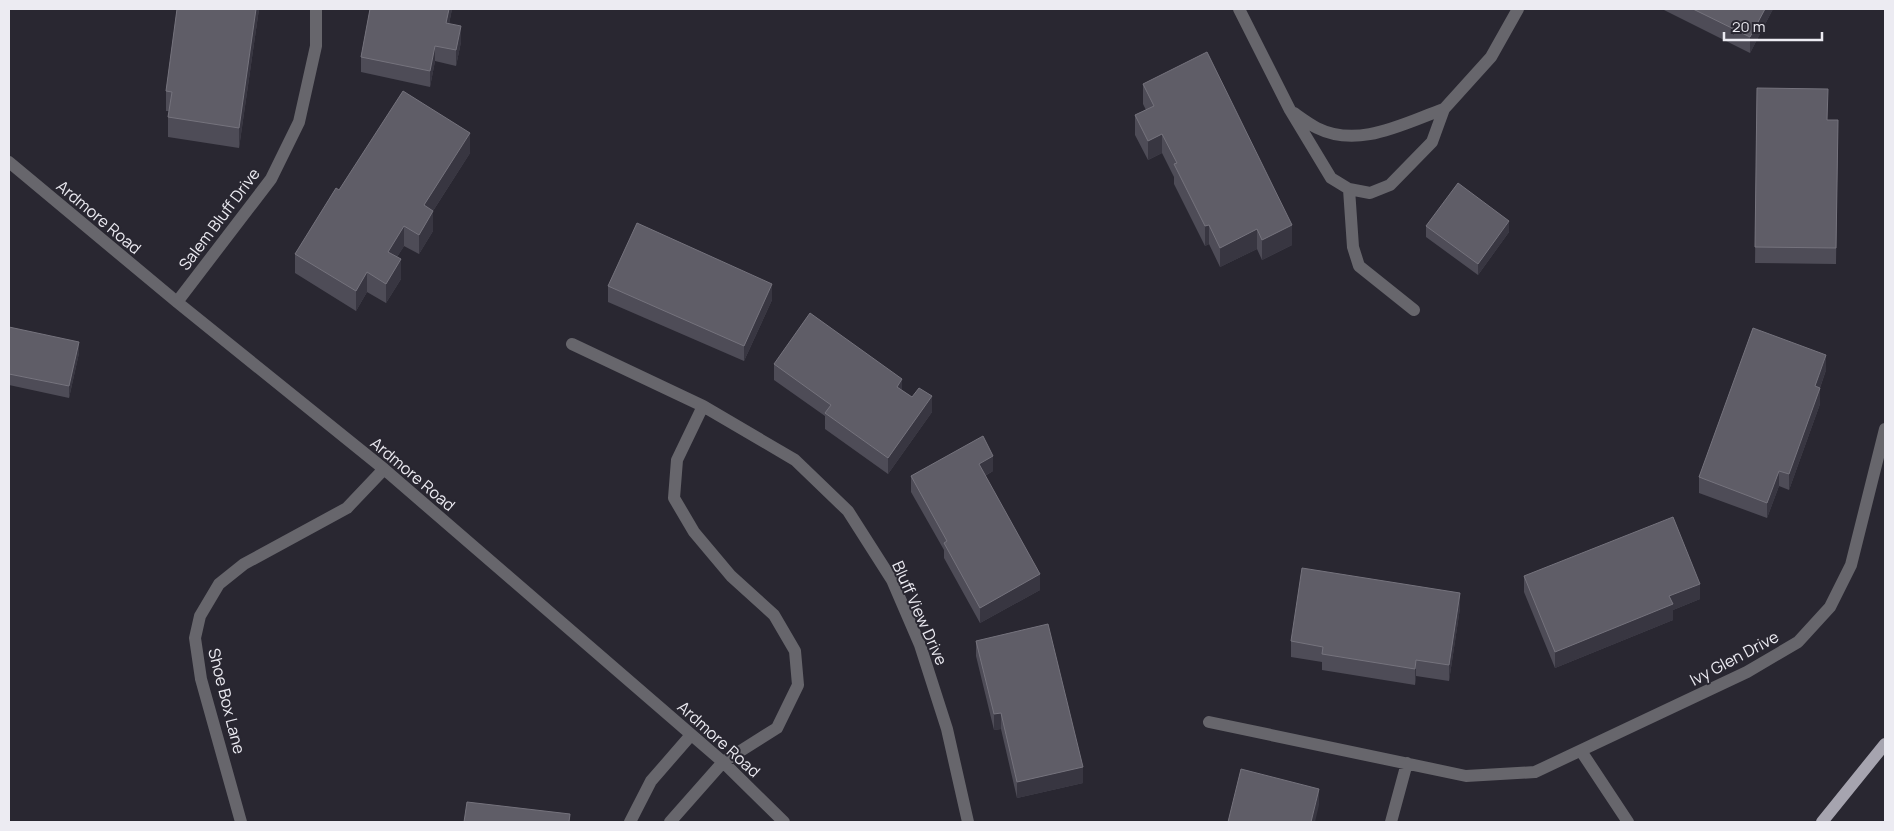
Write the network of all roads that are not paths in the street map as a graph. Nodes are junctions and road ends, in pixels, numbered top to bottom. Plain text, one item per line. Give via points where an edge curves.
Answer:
1 (316, 9) edge
2 (1239, 9) edge
3 (1518, 9) edge
4 (1444, 109) junction
5 (1290, 110) junction
6 (9, 162) edge
7 (1349, 189) junction
8 (177, 302) junction
9 (1414, 310) dead end
10 (572, 344) dead end
11 (703, 406) junction
12 (1885, 429) edge
13 (384, 469) junction
14 (1209, 722) dead end
15 (691, 735) junction
16 (1885, 744) edge
17 (1581, 751) junction
18 (723, 762) junction
19 (1406, 763) junction
20 (241, 822) edge
21 (630, 822) edge
22 (670, 822) edge
23 (784, 822) edge
24 (968, 822) edge
25 (1391, 822) edge
26 (1628, 822) edge
27 (1822, 822) edge

1 - 8 street, Salem Bluff Drive via 316,46 299,122 271,179
2 - 5 street
3 - 4 street via 1492,57
4 - 5 street via 1389,131 1364,135 1336,135 1317,128
4 - 7 street via 1432,142 1390,185 1370,193
5 - 7 street via 1331,178
6 - 8 street, Ardmore Road
7 - 9 street via 1353,247 1359,266
8 - 13 street, Ardmore Road
10 - 11 street, Bluff View Drive
11 - 18 street via 677,460 674,498 694,532 731,576 774,615 795,651 798,685 777,728
11 - 24 street, Bluff View Drive via 795,460 848,511 892,580 920,645 947,729
12 - 17 street, Ivy Glen Drive via 1851,565 1830,607 1798,642 1747,672
13 - 15 street, Ardmore Road
13 - 20 street, Shoe Box Lane via 347,508 281,542 231,574 219,584 200,616 195,638 201,678
14 - 19 street, Ivy Glen Drive
15 - 18 street, Ardmore Road
15 - 21 street via 652,781
16 - 27 main road
17 - 19 street, Ivy Glen Drive via 1535,772 1466,776
17 - 26 street
18 - 22 street
18 - 23 street, Ardmore Road
19 - 25 street

